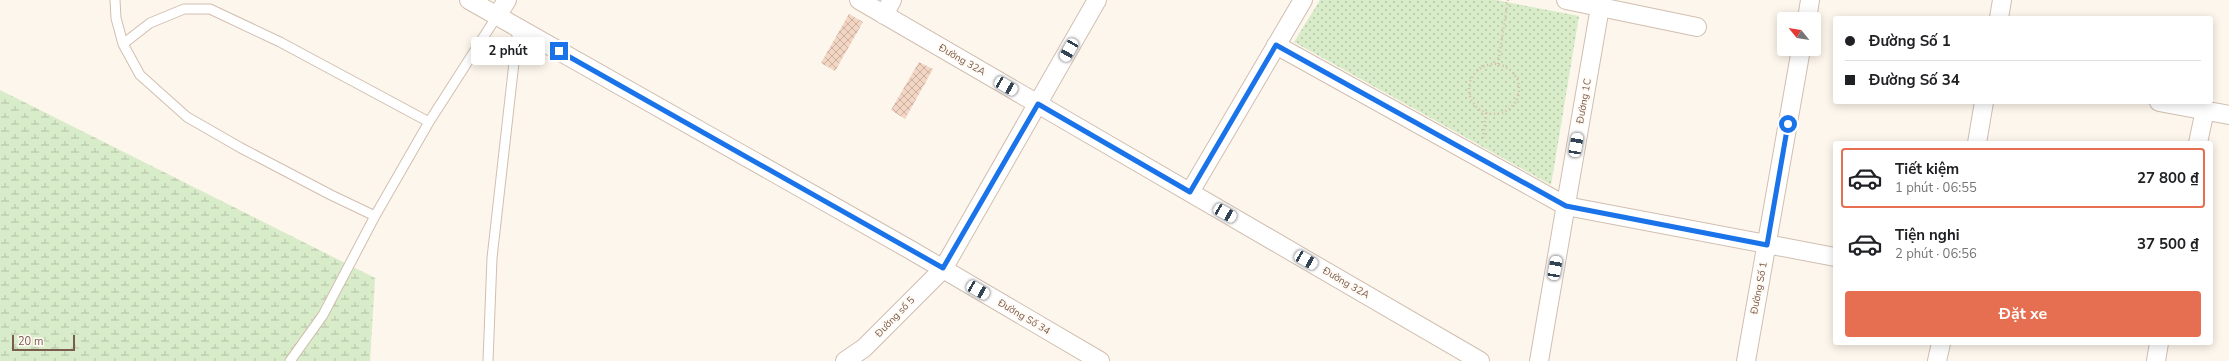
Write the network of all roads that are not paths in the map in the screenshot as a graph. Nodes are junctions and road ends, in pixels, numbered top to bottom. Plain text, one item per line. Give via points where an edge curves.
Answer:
1 (115, 0) edge
2 (469, 0) edge
3 (507, 0) edge
4 (859, 0) edge
5 (1097, 0) edge
6 (1303, 0) edge
7 (1566, 0) edge
8 (1810, 0) edge
9 (2002, 0) edge
10 (888, 7) edge
11 (1600, 7) junction
12 (1808, 12) edge
13 (497, 16) junction
14 (1999, 16) edge
15 (1696, 27) dead end
16 (518, 28) junction
17 (123, 44) junction
18 (1276, 45) junction
19 (1801, 56) edge
20 (1038, 104) junction
21 (1984, 104) edge
22 (2170, 104) edge
23 (2205, 110) junction
24 (2229, 115) edge
25 (429, 122) junction
26 (1977, 141) edge
27 (2198, 141) edge
28 (1190, 192) junction
29 (1566, 206) junction
30 (376, 216) junction
31 (1767, 245) junction
32 (1833, 257) edge
33 (943, 268) junction
34 (1941, 345) edge
35 (2159, 345) edge
36 (290, 361) edge
37 (488, 361) edge
38 (845, 361) edge
39 (1100, 361) edge
40 (1480, 361) edge
41 (1540, 361) edge
42 (1746, 361) edge
43 (1937, 361) edge
44 (2156, 361) edge

1 - 17 lane via 116,18
2 - 13 street, Đường Số 34
3 - 13 street
4 - 10 street, Đường 32A
5 - 20 street
6 - 18 street
7 - 11 street
8 - 12 street
9 - 14 street
10 - 20 street, Đường 32A
11 - 15 street
11 - 29 street, Đường 1C
13 - 16 street, Đường Số 34
13 - 25 lane
16 - 33 street, Đường Số 34
16 - 37 lane via 492,258
17 - 25 lane via 150,23 164,17 184,9 210,9 280,42
17 - 30 lane via 140,75 187,117 296,177
18 - 28 street
18 - 29 street
19 - 31 street, Đường Số 1
20 - 28 street, Đường 32A
20 - 33 street
21 - 26 street
22 - 23 street
23 - 24 street
23 - 27 street
25 - 30 lane
28 - 40 street, Đường 32A
29 - 31 street
29 - 41 street, Đường 1C
30 - 36 lane via 323,315
31 - 32 street
31 - 42 street, Đường Số 1
33 - 38 street, Đường số 5 via 864,348
33 - 39 street, Đường Số 34
34 - 43 street
35 - 44 street

